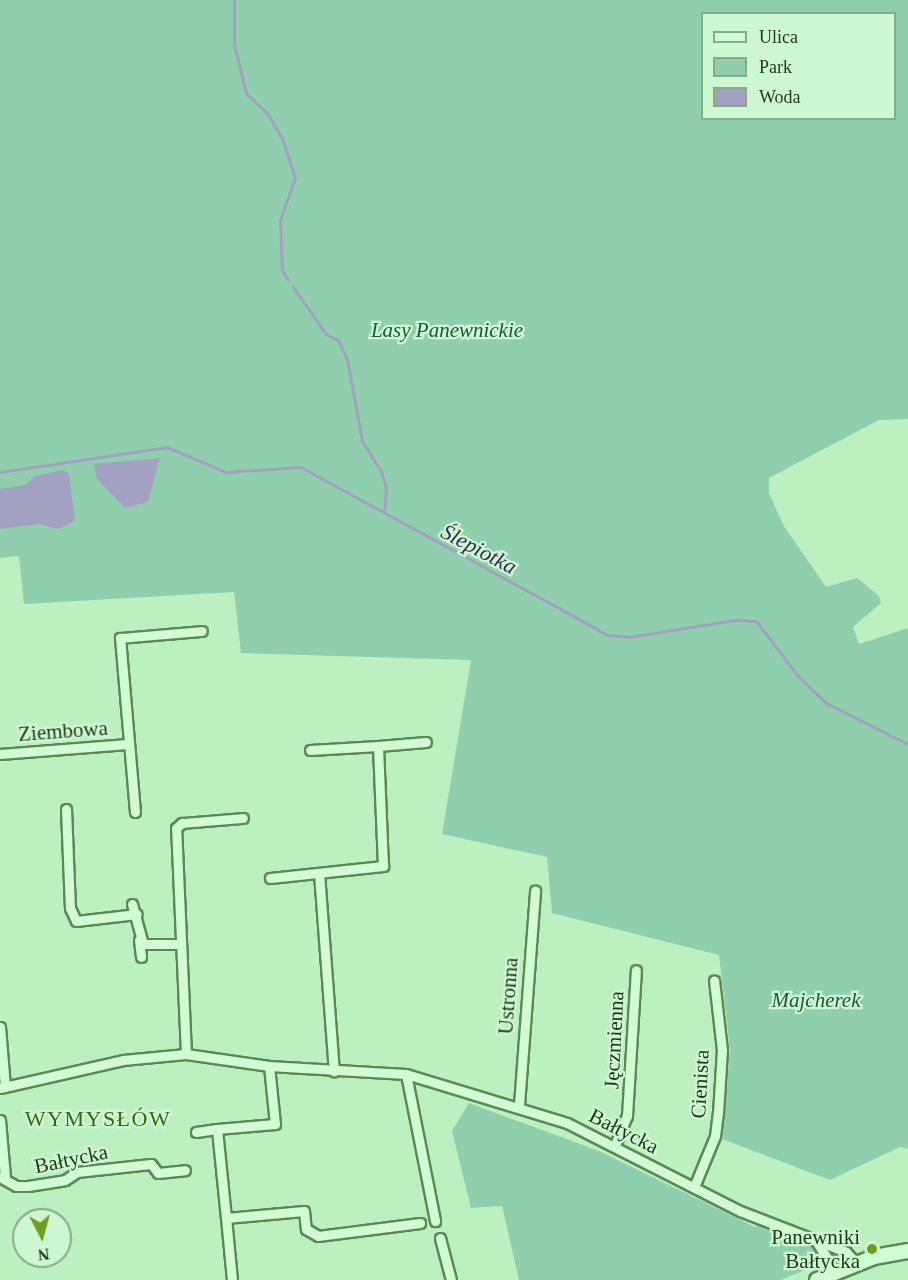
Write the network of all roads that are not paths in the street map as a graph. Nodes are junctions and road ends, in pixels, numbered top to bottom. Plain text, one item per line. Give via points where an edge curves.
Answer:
1 (201, 631) dead end
2 (426, 742) dead end
3 (128, 744) junction
4 (378, 746) junction
5 (310, 750) dead end
6 (0, 754) edge
7 (66, 809) dead end
8 (135, 812) dead end
9 (243, 818) dead end
10 (319, 873) junction
11 (270, 878) dead end
12 (535, 891) dead end
13 (132, 904) dead end
14 (136, 914) junction
15 (139, 940) junction
16 (178, 944) junction
17 (141, 957) dead end
18 (636, 970) dead end
19 (714, 980) dead end
20 (0, 1027) edge
21 (186, 1054) junction
22 (269, 1066) junction
23 (334, 1071) junction
24 (406, 1074) junction
25 (2, 1087) edge
26 (519, 1105) junction
27 (0, 1120) edge
28 (217, 1130) junction
29 (196, 1132) dead end
30 (615, 1145) junction
31 (185, 1170) dead end
32 (3, 1177) edge
33 (694, 1187) junction
34 (226, 1218) junction
35 (435, 1221) dead end
36 (420, 1223) dead end
37 (441, 1238) dead end
38 (816, 1241) junction
39 (908, 1251) edge
40 (857, 1264) junction
41 (836, 1272) junction
42 (232, 1280) edge
43 (451, 1280) edge
44 (817, 1280) edge

1 - 3 street, Ziembowa via 120,638
2 - 4 street
3 - 6 street, Ziembowa
3 - 8 street, Ziembowa
4 - 5 street
4 - 10 street via 383,866
7 - 14 street via 70,908 76,921
9 - 16 street via 182,823 176,828 184,941
10 - 11 street
10 - 23 street
12 - 26 street, Ustronna
13 - 14 street
14 - 15 street
15 - 16 street
15 - 17 street
16 - 21 street
18 - 30 street, Jęczmienna via 627,1116
19 - 33 street, Cienista via 722,1050 718,1113 715,1136
20 - 25 street
21 - 22 street, Bałtycka
21 - 25 street, Bałtycka via 123,1060
22 - 23 street, Bałtycka
22 - 28 street via 275,1124
23 - 24 street, Bałtycka
24 - 26 street, Bałtycka
24 - 35 street
26 - 30 street, Bałtycka
27 - 32 street
28 - 29 street
28 - 34 street
30 - 33 street, Bałtycka
31 - 32 street, Bałtycka via 158,1173 151,1164 77,1172 65,1180 28,1186 16,1186
33 - 38 street, Bałtycka via 761,1221
34 - 36 street via 304,1211 306,1229 318,1236
34 - 42 street
37 - 43 street
38 - 40 street, Bałtycka via 850,1254
38 - 41 street
39 - 40 street
40 - 41 street
41 - 44 street

